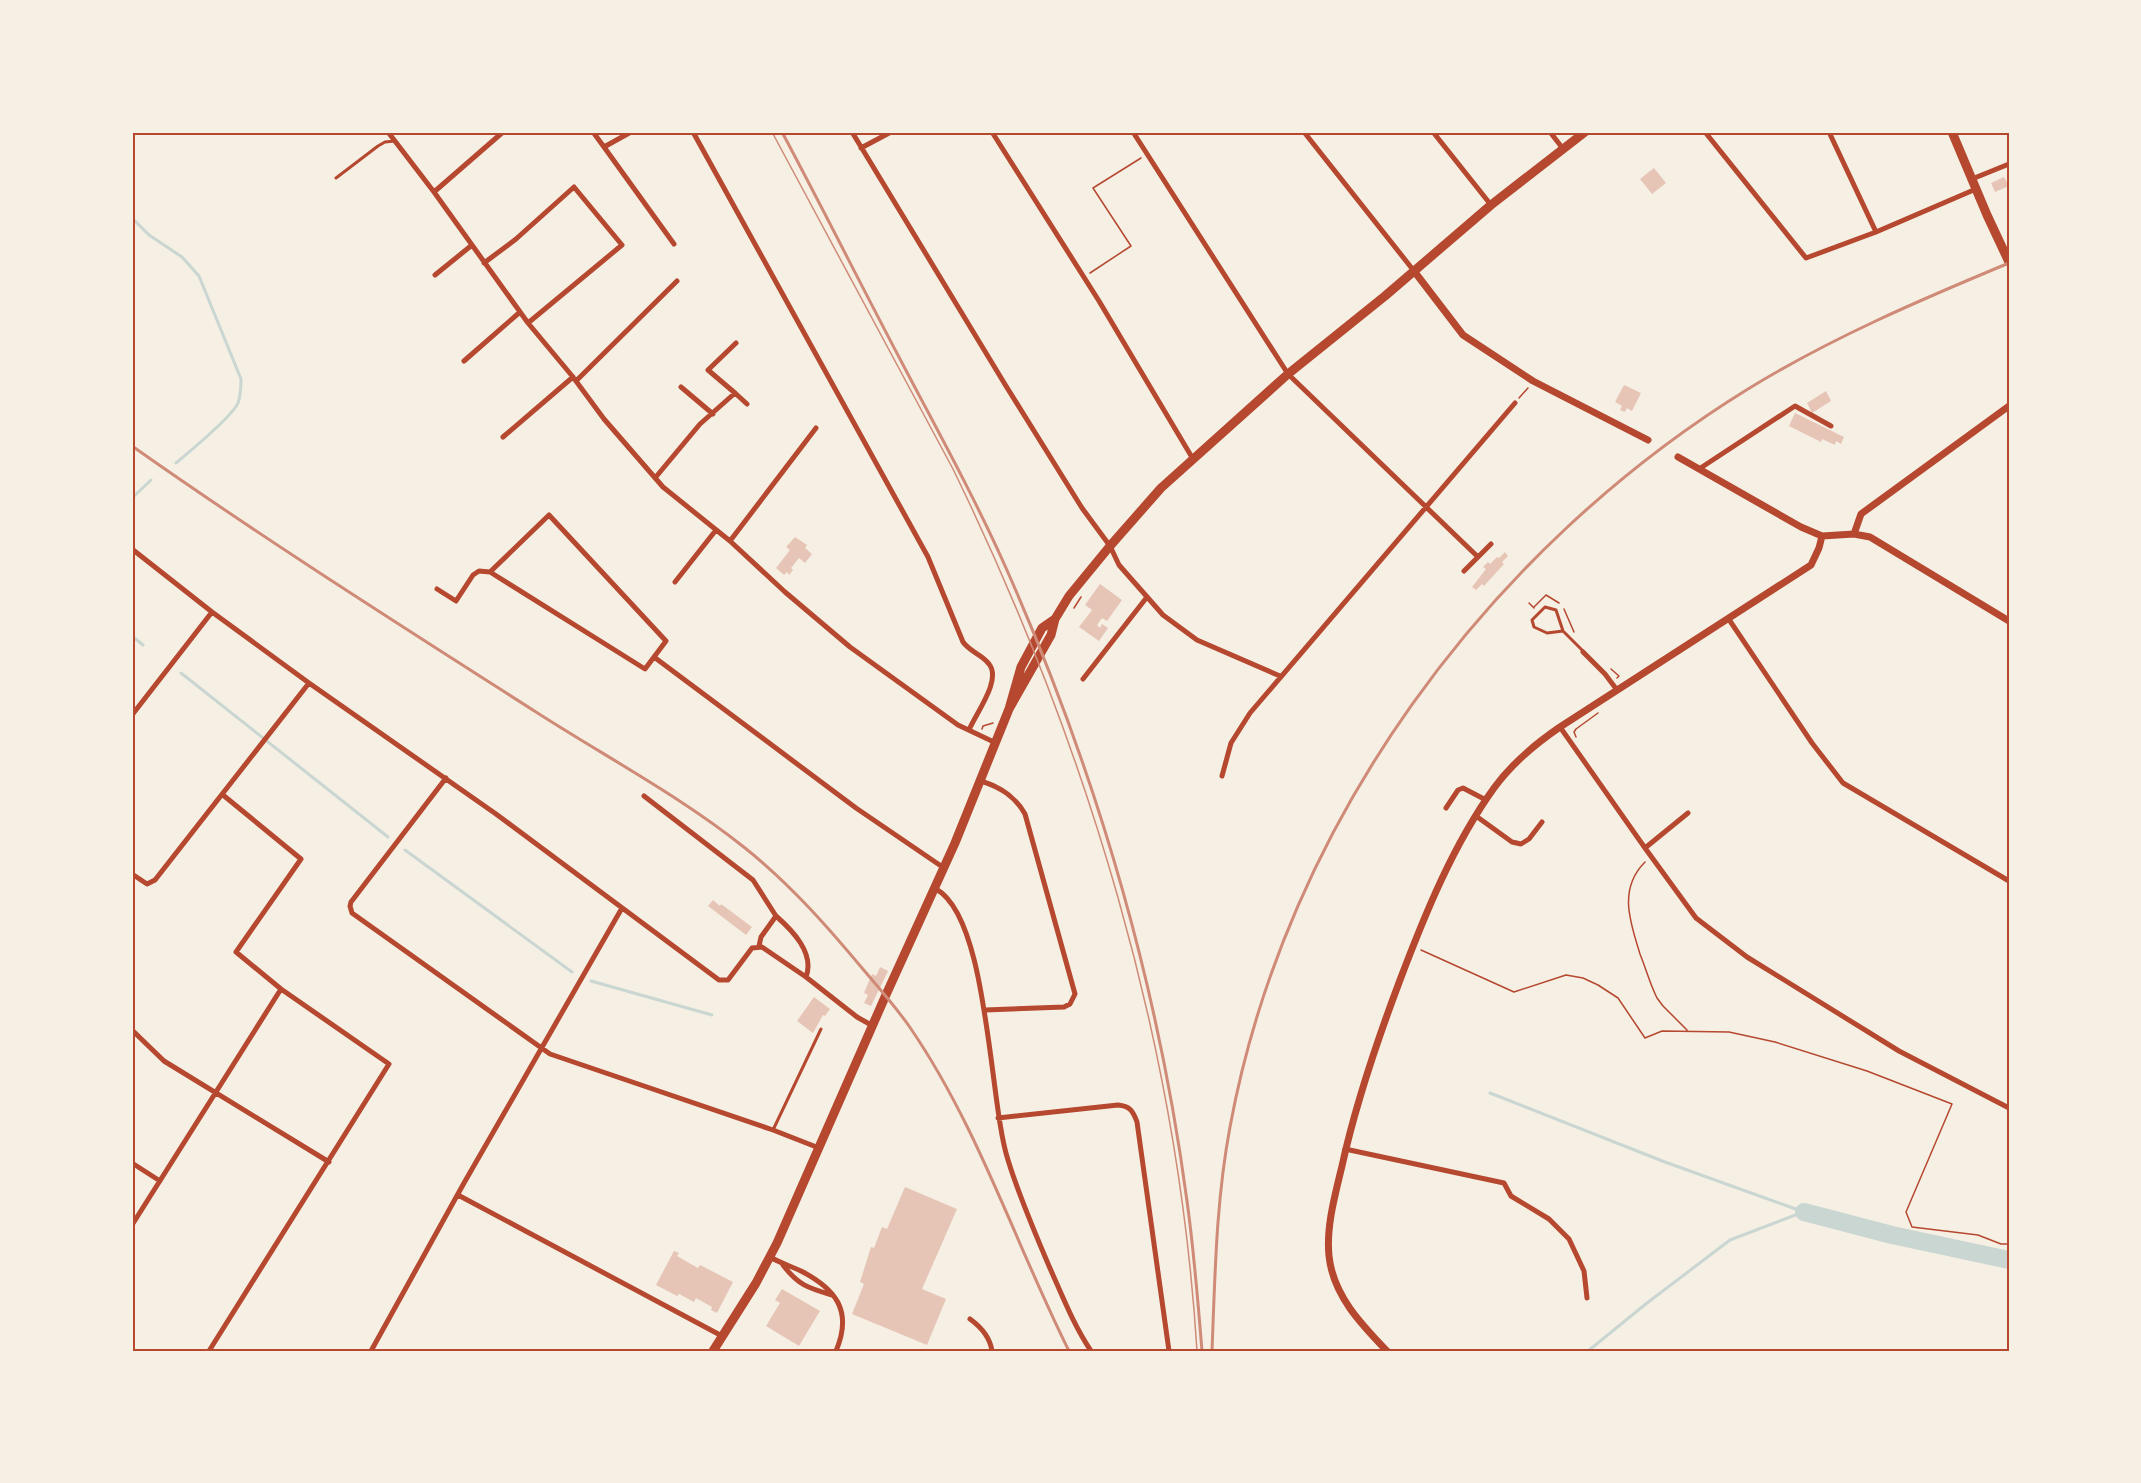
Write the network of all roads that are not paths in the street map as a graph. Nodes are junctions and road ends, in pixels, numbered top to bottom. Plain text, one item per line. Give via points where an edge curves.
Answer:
1 (388, 132) edge
2 (503, 132) edge
3 (593, 132) edge
4 (631, 132) edge
5 (693, 132) edge
6 (852, 132) edge
7 (891, 132) edge
8 (992, 132) edge
9 (1133, 132) edge
10 (1304, 132) edge
11 (1433, 132) edge
12 (1550, 132) edge
13 (1586, 132) edge
14 (1705, 132) edge
15 (1829, 132) edge
16 (1952, 132) edge
17 (395, 141) junction
18 (604, 147) junction
19 (861, 148) junction
20 (1564, 150) junction
21 (2009, 164) edge
22 (336, 178) dead end
23 (1972, 179) junction
24 (1976, 189) junction
25 (434, 192) junction
26 (1491, 206) junction
27 (1876, 232) junction
28 (674, 244) dead end
29 (472, 245) junction
30 (484, 262) junction
31 (2009, 262) edge
32 (1414, 271) junction
33 (435, 275) dead end
34 (677, 280) dead end
35 (520, 312) junction
36 (528, 323) junction
37 (736, 343) dead end
38 (464, 361) dead end
39 (1288, 374) junction
40 (574, 379) junction
41 (681, 387) dead end
42 (735, 393) junction
43 (1515, 403) road end
44 (747, 404) dead end
45 (2009, 406) edge
46 (713, 414) junction
47 (1831, 426) dead end
48 (816, 428) dead end
49 (503, 437) dead end
50 (1648, 440) dead end
51 (1678, 457) dead end
52 (1193, 459) junction
53 (1699, 469) junction
54 (655, 478) junction
55 (1426, 506) junction
56 (716, 530) junction
57 (1854, 534) junction
58 (1822, 536) junction
59 (730, 542) junction
60 (1491, 544) dead end
61 (1110, 546) junction
62 (132, 549) edge
63 (1478, 557) junction
64 (1464, 571) dead end
65 (490, 572) junction
66 (675, 582) dead end
67 (437, 589) dead end
68 (1147, 597) junction
69 (212, 612) junction
70 (1728, 618) junction
71 (2009, 621) edge
72 (1563, 631) junction
73 (1583, 652) joint
74 (654, 657) junction
75 (1280, 676) junction
76 (1083, 679) dead end
77 (309, 683) junction
78 (1617, 690) junction
79 (132, 715) edge
80 (1560, 727) junction
81 (969, 730) junction
82 (996, 742) junction
83 (1221, 776) dead end
84 (446, 778) junction
85 (981, 781) junction
86 (223, 795) junction
87 (644, 796) dead end
88 (1485, 800) junction
89 (1446, 808) dead end
90 (1689, 813) dead end
91 (1476, 816) junction
92 (1542, 822) dead end
93 (1645, 848) junction
94 (945, 868) junction
95 (132, 874) edge
96 (2009, 881) edge
97 (936, 889) junction
98 (622, 909) junction
99 (776, 916) junction
100 (759, 946) junction
101 (806, 977) junction
102 (281, 989) junction
103 (985, 1010) junction
104 (873, 1026) junction
105 (821, 1029) dead end
106 (132, 1030) edge
107 (541, 1049) junction
108 (215, 1092) junction
109 (2009, 1108) edge
110 (998, 1118) junction
111 (773, 1130) junction
112 (819, 1148) junction
113 (1346, 1149) junction
114 (328, 1162) junction
115 (132, 1163) edge
116 (160, 1181) junction
117 (458, 1195) junction
118 (132, 1225) edge
119 (770, 1257) junction
120 (782, 1264) junction
121 (835, 1296) junction
122 (1587, 1298) dead end
123 (970, 1319) dead end
124 (722, 1336) junction
125 (372, 1349) edge
126 (209, 1351) edge
127 (382, 1351) edge
128 (713, 1351) edge
129 (836, 1351) edge
130 (992, 1351) edge
131 (1091, 1351) edge
132 (1169, 1351) edge
133 (1388, 1351) edge

1 - 17 street
2 - 25 street
3 - 18 street
4 - 18 street
5 - 81 street via 918,538 963,642 993,670 993,683
6 - 19 street
7 - 19 street
8 - 52 street via 1085,277
9 - 39 street
10 - 32 street
11 - 26 street
12 - 20 street
13 - 20 main road
14 - 27 street via 1806,258
15 - 27 street
16 - 23 main road
17 - 22 lane via 378,146
17 - 25 street
18 - 28 street
19 - 61 street via 1082,508
20 - 26 main road
21 - 23 street
23 - 24 main road
24 - 27 street
24 - 31 main road
25 - 29 street
26 - 32 main road
29 - 30 street
29 - 33 street
30 - 35 street
30 - 36 street via 574,187 622,245
32 - 39 main road
32 - 50 street via 1463,335 1533,381
34 - 40 street
35 - 36 street
35 - 38 street
36 - 40 street
37 - 42 street via 708,370
39 - 52 main road
39 - 55 street
40 - 49 street
40 - 54 street
41 - 46 street
42 - 44 street
42 - 46 street
43 - 55 street
45 - 57 street via 1861,514
46 - 54 street
47 - 53 street via 1795,406
48 - 59 street
51 - 53 street
52 - 61 main road via 1161,488
53 - 58 street
54 - 56 street
55 - 63 street
55 - 75 street
56 - 59 street
56 - 66 street
57 - 58 street
57 - 71 street via 1870,537
58 - 70 street via 1811,565
59 - 81 street via 850,647
60 - 63 street
61 - 68 street via 1119,565
61 - 82 main road via 1055,619 1042,628 1021,667
62 - 69 street
63 - 64 street
65 - 67 street via 473,574 456,601
65 - 74 street via 645,669
65 - 74 street via 549,515 666,641
68 - 75 street via 1163,615 1197,640
68 - 76 street
69 - 77 street
69 - 79 street
70 - 78 street
70 - 96 street via 1843,783
72 - 72 lane via 1541,632 1532,620 1545,607 1552,607 1558,612
72 - 73 lane
73 - 78 street
74 - 94 street via 856,808
75 - 83 street via 1231,743
77 - 84 street
77 - 86 street
78 - 80 street
80 - 88 street via 1525,752
80 - 93 street
81 - 82 street
82 - 85 main road
84 - 98 street
84 - 107 street via 351,902 350,909
85 - 94 main road
85 - 103 street via 1007,793 1025,814 1074,994 1064,1007
86 - 95 street via 155,880 147,884
86 - 102 street via 301,859 236,952
87 - 99 street via 753,880
88 - 89 street via 1463,788
88 - 91 street
90 - 93 street
91 - 92 street via 1512,842 1521,844
91 - 113 street via 1412,946 1375,1045
93 - 109 street via 1696,918 1747,957 1899,1051
94 - 97 main road
97 - 103 street via 950,900 964,931
97 - 104 main road
98 - 100 street via 722,981 728,980 752,948
98 - 107 street
99 - 100 street via 760,937
99 - 101 street via 800,943 808,960
100 - 101 street
101 - 104 street
102 - 108 street
102 - 114 street via 389,1064
103 - 110 street
104 - 112 main road
105 - 111 lane
106 - 108 street via 164,1061
107 - 111 street
107 - 117 street
108 - 114 street
108 - 116 street
110 - 131 street via 1007,1159 1038,1239 1076,1329
110 - 132 street via 1118,1105 1133,1112
111 - 112 street
112 - 119 main road
113 - 122 street via 1504,1183 1511,1196 1549,1219 1569,1239 1584,1271
113 - 133 street via 1330,1229 1332,1275 1357,1318
114 - 126 street
115 - 116 street
116 - 118 street
117 - 124 street
117 - 125 street
119 - 120 street
119 - 124 main road
120 - 121 street via 806,1274
120 - 121 street via 805,1287
121 - 129 street via 843,1324
123 - 130 street via 981,1327
124 - 128 main road
125 - 127 street

